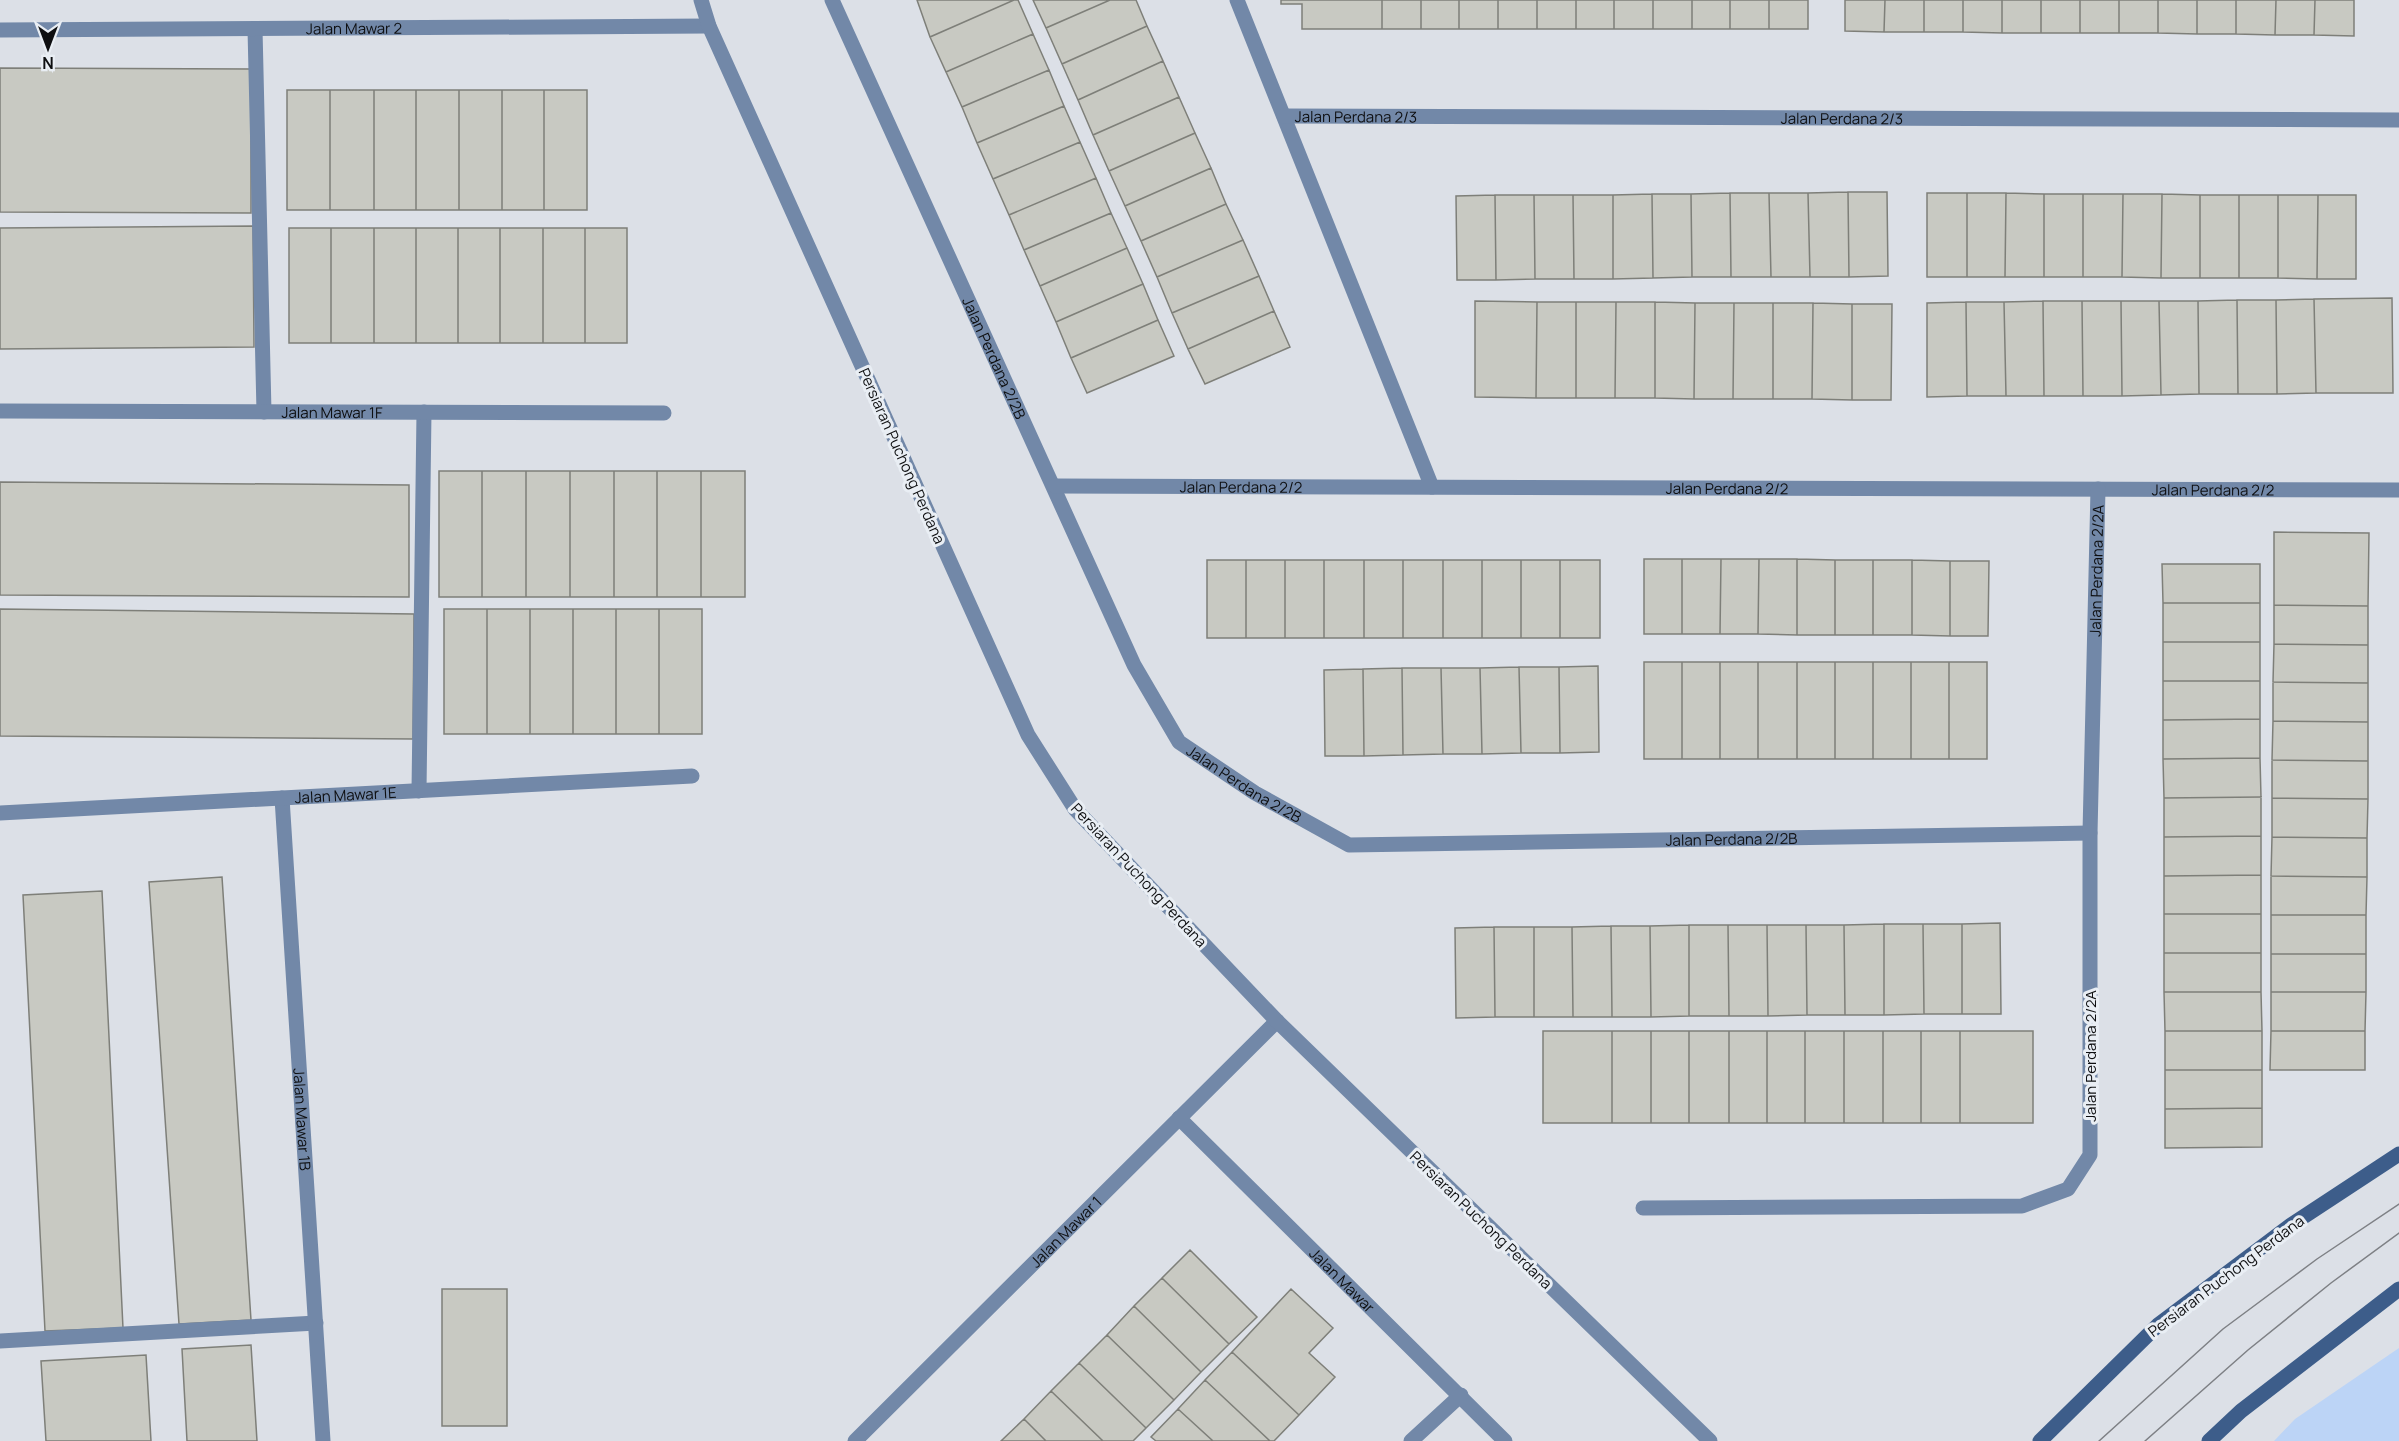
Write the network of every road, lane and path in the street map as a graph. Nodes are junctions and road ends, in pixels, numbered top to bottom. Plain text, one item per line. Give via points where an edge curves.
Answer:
1 (701, 0) edge
2 (832, 0) edge
3 (1237, 0) edge
4 (709, 26) junction
5 (255, 29) junction
6 (0, 30) edge
7 (1284, 116) junction
8 (2399, 120) edge
9 (0, 411) edge
10 (264, 412) junction
11 (424, 412) junction
12 (664, 413) dead end
13 (1055, 486) junction
14 (1432, 487) junction
15 (2098, 489) junction
16 (2399, 490) edge
17 (692, 776) dead end
18 (419, 791) junction
19 (282, 798) junction
20 (0, 813) edge
21 (2090, 833) junction
22 (1277, 1021) junction
23 (1179, 1118) junction
24 (2399, 1154) edge
25 (1643, 1208) dead end
26 (2399, 1289) edge
27 (316, 1323) junction
28 (0, 1341) edge
29 (1461, 1395) junction
30 (323, 1441) edge
31 (855, 1441) edge
32 (1411, 1441) edge
33 (1505, 1441) edge
34 (1710, 1441) edge
35 (2040, 1441) edge
36 (2209, 1441) edge

1 - 4 street, Persiaran Puchong Perdana
2 - 13 street, Jalan Perdana 2/2B
3 - 7 street
4 - 5 street, Jalan Mawar 2
4 - 22 street, Persiaran Puchong Perdana via 1028,735 1074,809
5 - 6 street, Jalan Mawar 2
5 - 10 street
7 - 8 street, Jalan Perdana 2/3
7 - 14 street
9 - 10 street, Jalan Mawar 1F
10 - 11 street, Jalan Mawar 1F
11 - 12 street, Jalan Mawar 1F
11 - 18 street
13 - 14 street, Jalan Perdana 2/2
13 - 21 street, Jalan Perdana 2/2B via 1134,665 1179,742 1256,793 1349,845
14 - 15 street, Jalan Perdana 2/2
15 - 16 street, Jalan Perdana 2/2
15 - 21 street, Jalan Perdana 2/2A
17 - 18 street, Jalan Mawar 1E
18 - 19 street, Jalan Mawar 1E
19 - 20 street, Jalan Mawar 1E
19 - 27 street, Jalan Mawar 1B
21 - 25 street, Jalan Perdana 2/2A via 2090,1155 2068,1189 2022,1206
22 - 23 street, Jalan Mawar 1
22 - 34 street, Persiaran Puchong Perdana
23 - 29 street, Jalan Mawar
23 - 31 street, Jalan Mawar 1
24 - 35 main road, Persiaran Puchong Perdana via 2291,1225 2158,1325
26 - 36 main road via 2241,1411
27 - 28 street
27 - 30 street, Jalan Mawar 1B
29 - 32 street
29 - 33 street, Jalan Mawar

